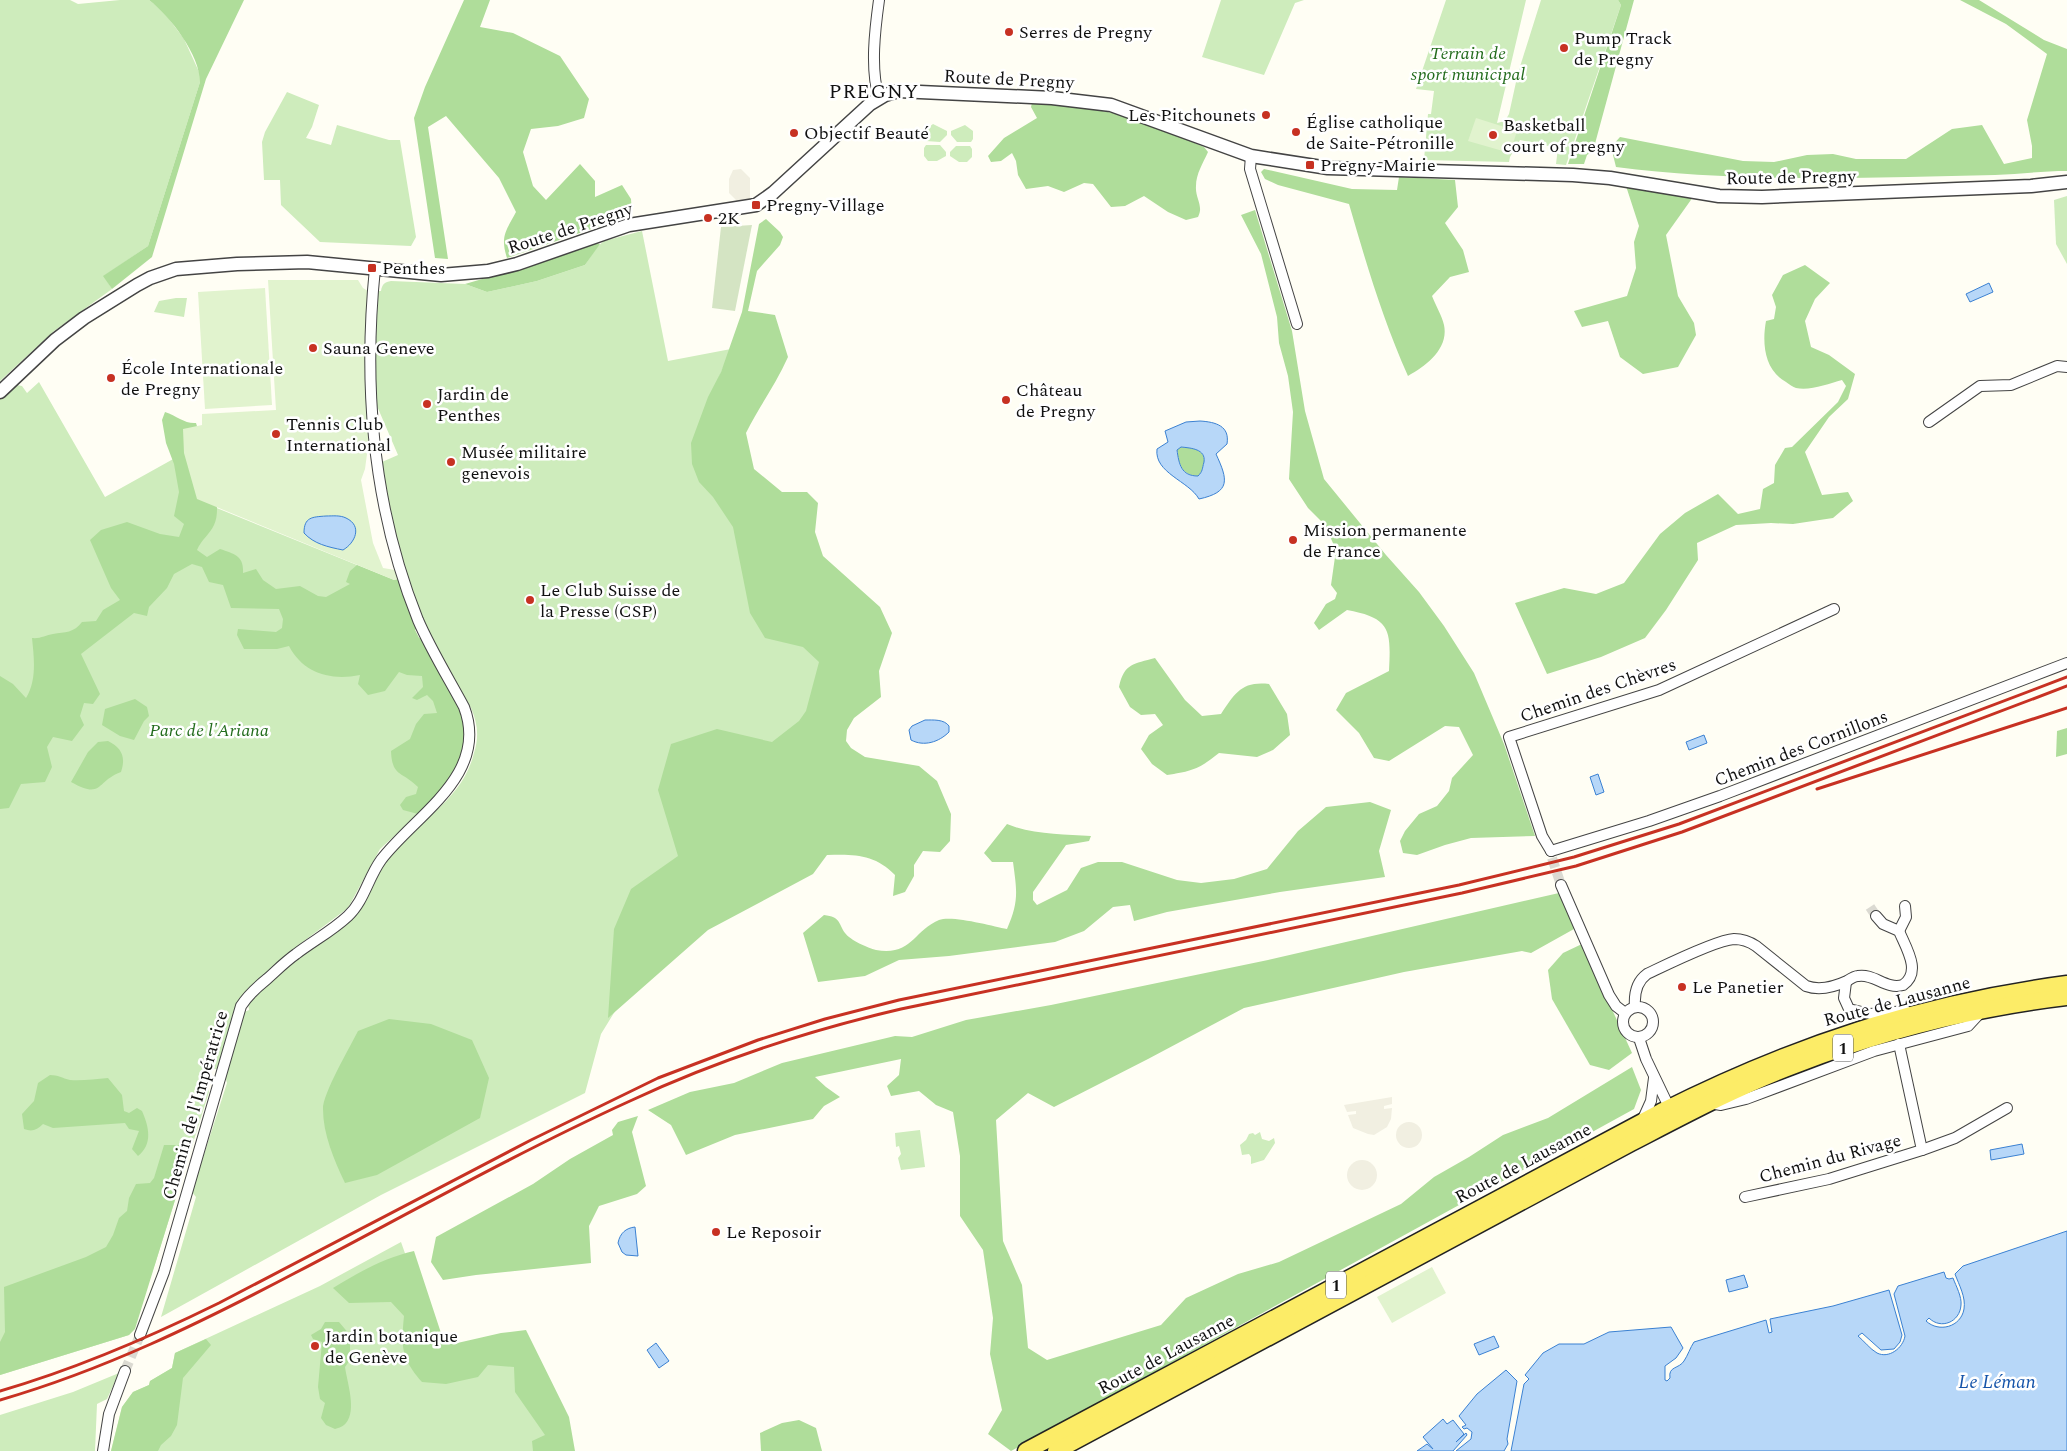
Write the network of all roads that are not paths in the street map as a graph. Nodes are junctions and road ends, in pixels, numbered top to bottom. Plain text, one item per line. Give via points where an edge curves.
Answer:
1 (879, 0) edge
2 (879, 98) junction
3 (1251, 156) junction
4 (2067, 182) edge
5 (375, 268) junction
6 (1297, 324) dead end
7 (2067, 366) edge
8 (0, 392) edge
9 (1929, 422) dead end
10 (1834, 609) dead end
11 (2067, 663) edge
12 (1551, 854) joint
13 (1561, 885) tunnel mouth
14 (1905, 906) dead end
15 (1876, 916) tunnel mouth
16 (1899, 931) junction
17 (1846, 982) junction
18 (2067, 984) edge
19 (2067, 997) edge
20 (1635, 1007) junction
21 (1935, 1008) junction
22 (1982, 1011) junction
23 (1625, 1013) junction
24 (1639, 1038) junction
25 (1899, 1044) junction
26 (1654, 1077) junction
27 (1709, 1102) junction
28 (2007, 1108) dead end
29 (1672, 1114) junction
30 (1641, 1122) junction
31 (1922, 1150) junction
32 (1746, 1197) dead end
33 (140, 1335) tunnel mouth
34 (125, 1371) tunnel mouth
35 (103, 1451) edge
36 (1026, 1451) edge
37 (1056, 1451) edge

1 - 2 street via 875,40
2 - 3 street, Route de Pregny via 898,91 912,91 1052,98 1111,105
2 - 5 street, Route de Pregny via 774,193 753,206 629,225 488,271 441,274
3 - 4 street, Route de Pregny via 1328,168 1610,178 1719,196 1762,197
3 - 6 street via 1250,169
5 - 8 street, Route de Pregny via 284,262 176,269 150,278 84,318 55,340
5 - 33 street, Chemin de l'Impératrice via 371,377 377,469 389,527 412,603 464,707 469,720 470,743 453,782 380,862 349,915 295,954 241,1006 164,1272
7 - 9 street via 2057,366 2012,385 1980,386
10 - 12 street, Chemin des Chèvres via 1659,690 1509,738
11 - 12 street, Chemin des Cornillons via 1720,796
13 - 23 street via 1609,995
14 - 16 street via 1906,917
15 - 16 street via 1883,924
16 - 17 street via 1914,971 1907,983 1890,986 1858,976
17 - 20 street via 1824,988 1806,986 1756,946 1735,939 1647,974 1636,988
17 - 21 street via 1844,998 1849,1009 1870,1014
18 - 21 main road, Route de Lausanne / 1
19 - 22 main road, Route de Lausanne / 1
20 - 23 street
20 - 24 street via 1645,1008 1653,1020 1650,1032
21 - 29 main road, Route de Lausanne / 1 via 1791,1053 1740,1074
22 - 25 street, Route de Lausanne via 1968,1026
22 - 27 main road, Route de Lausanne / 1 via 1844,1047
23 - 24 street via 1622,1022 1626,1032
24 - 26 street
25 - 27 street, Route de Lausanne via 1746,1099 1720,1105
25 - 31 street, Chemin du Rivage
26 - 29 street
26 - 30 street via 1651,1100
27 - 29 main road, Route de Lausanne / 1
28 - 31 street, Chemin du Rivage via 1955,1138
29 - 30 main road, Route de Lausanne / 1
29 - 37 main road, Route de Lausanne / 1
30 - 36 main road, Route de Lausanne / 1
31 - 32 street, Chemin du Rivage via 1829,1179
34 - 35 street via 113,1403

